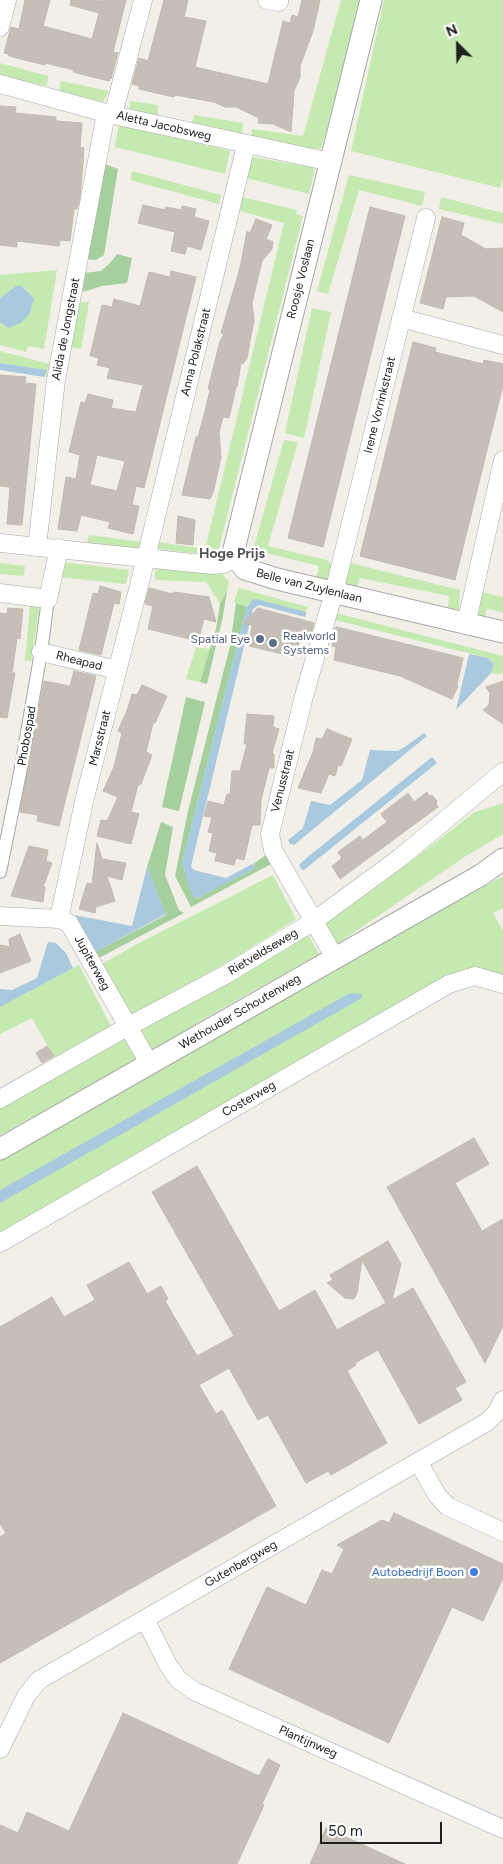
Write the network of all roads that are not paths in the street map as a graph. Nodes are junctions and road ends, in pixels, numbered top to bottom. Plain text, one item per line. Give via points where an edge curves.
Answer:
1 (7, 0) edge
2 (143, 0) edge
3 (371, 0) edge
4 (0, 27) edge
5 (0, 84) edge
6 (110, 114) junction
7 (246, 145) junction
8 (330, 162) junction
9 (426, 218) dead end
10 (401, 318) junction
11 (503, 345) edge
12 (503, 460) edge
13 (0, 542) edge
14 (37, 547) junction
15 (59, 548) junction
16 (146, 558) junction
17 (236, 558) junction
18 (334, 592) junction
19 (0, 593) edge
20 (48, 599) junction
21 (466, 625) junction
22 (503, 632) edge
23 (41, 652) junction
24 (117, 670) junction
25 (503, 772) edge
26 (503, 859) edge
27 (503, 866) edge
28 (0, 872) edge
29 (481, 875) junction
30 (0, 916) edge
31 (59, 919) junction
32 (314, 921) junction
33 (335, 958) junction
34 (503, 984) edge
35 (127, 1027) junction
36 (149, 1063) junction
37 (0, 1099) edge
38 (0, 1149) edge
39 (0, 1243) edge
40 (503, 1400) edge
41 (419, 1463) junction
42 (503, 1532) edge
43 (145, 1619) junction
44 (0, 1749) edge
45 (503, 1829) edge

1 - 4 street
2 - 6 street, Alida de Jongstraat
3 - 8 street, Roosje Voslaan
5 - 6 street, Aletta Jacobsweg
6 - 7 street, Aletta Jacobsweg
6 - 14 street, Alida de Jongstraat via 56,380
7 - 8 street, Aletta Jacobsweg
7 - 16 street, Anna Polakstraat
8 - 17 street, Roosje Voslaan via 236,534
9 - 10 street, Irene Vorrinkstraat
10 - 11 street
10 - 18 street, Irene Vorrinkstraat
12 - 21 street
13 - 14 street
14 - 15 street
15 - 16 street
15 - 20 street
16 - 17 street via 223,564
16 - 24 street, Marsstraat
17 - 18 street, Belle van Zuylenlaan via 245,569
18 - 21 street, Belle van Zuylenlaan
18 - 32 street, Venusstraat via 270,834 273,850
19 - 20 street
20 - 23 street, Phobospad
21 - 22 street, Belle van Zuylenlaan
23 - 24 street, Rheapad
23 - 28 street, Phobospad
24 - 31 street, Marsstraat
25 - 32 street, Rietveldseweg via 401,857
26 - 29 street, Wethouder Schoutenweg
27 - 29 street, Wethouder Schoutenweg
29 - 33 street, Wethouder Schoutenweg
30 - 31 street
31 - 35 street, Jupiterweg via 69,923
32 - 33 street, Venusstraat
32 - 35 street, Rietveldseweg via 225,975
33 - 36 street, Wethouder Schoutenweg
34 - 39 street, Costerweg via 475,976 449,984
35 - 36 street, Jupiterweg
35 - 37 street, Rietveldseweg
36 - 38 street, Wethouder Schoutenweg
40 - 41 street, Gutenbergweg via 498,1412 487,1422
41 - 42 street via 437,1496 447,1506
41 - 43 street, Gutenbergweg
43 - 44 street, Gutenbergweg via 39,1680 26,1696
43 - 45 street, Plantijnweg via 168,1665 178,1679 194,1691

